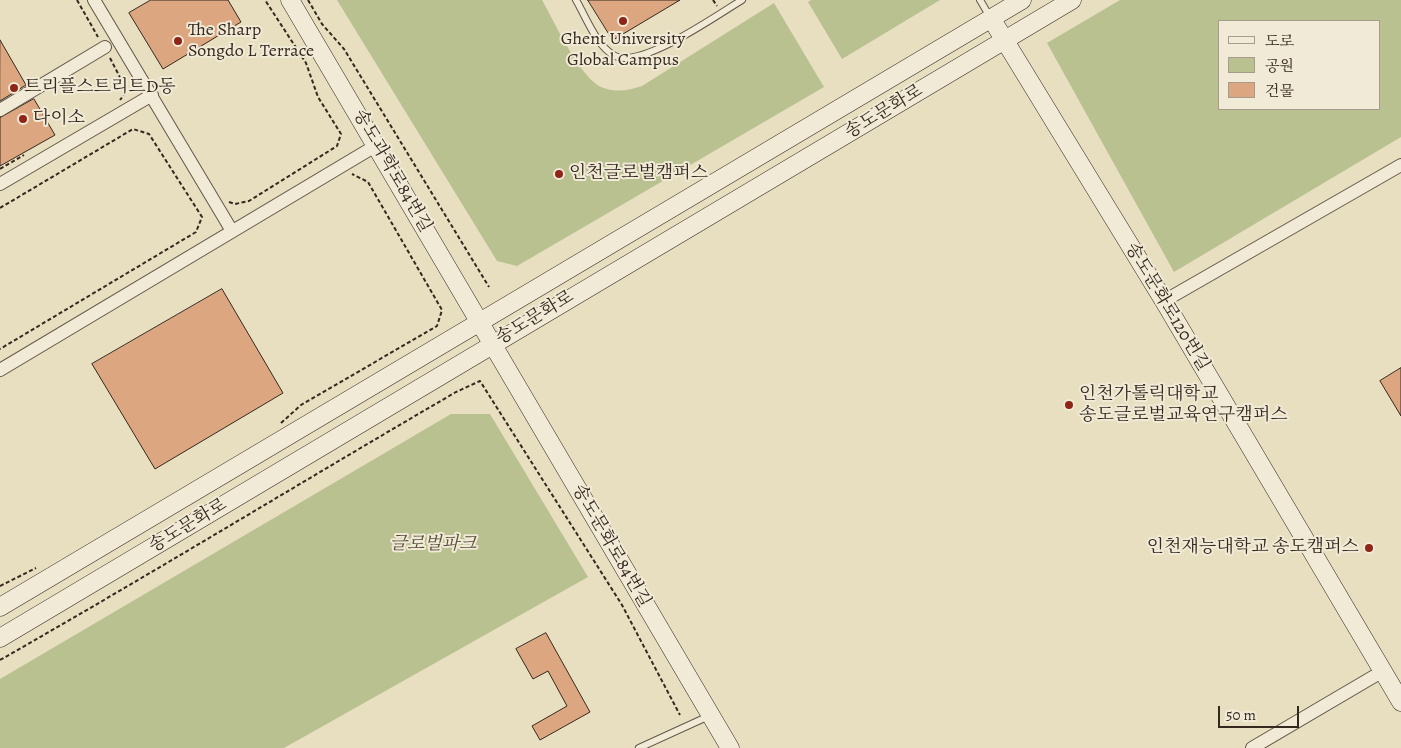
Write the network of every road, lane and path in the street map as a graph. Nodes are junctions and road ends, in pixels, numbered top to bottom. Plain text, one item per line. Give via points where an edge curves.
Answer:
1 (94, 0) edge
2 (265, 0) edge
3 (290, 0) edge
4 (308, 0) edge
5 (576, 0) edge
6 (742, 0) edge
7 (980, 0) edge
8 (1022, 0) edge
9 (1072, 0) edge
10 (991, 18) junction
11 (1005, 41) junction
12 (104, 47) dead end
13 (152, 95) junction
14 (0, 110) edge
15 (377, 145) junction
16 (1401, 165) edge
17 (352, 174) dead end
18 (0, 184) edge
19 (226, 201) dead end
20 (0, 208) edge
21 (232, 231) junction
22 (489, 287) dead end
23 (1164, 301) junction
24 (480, 323) junction
25 (492, 344) junction
26 (0, 349) edge
27 (0, 370) edge
28 (275, 428) dead end
29 (36, 568) dead end
30 (0, 586) edge
31 (0, 607) edge
32 (0, 638) edge
33 (0, 660) edge
34 (1383, 671) junction
35 (1401, 702) edge
36 (680, 715) dead end
37 (710, 715) junction
38 (639, 748) edge
39 (730, 748) edge
40 (1252, 748) edge

1 - 13 street
2 - 19 path via 306,63 318,97 341,134 338,146 249,201 235,204
3 - 15 street, 송도과학로84번길
4 - 22 path via 322,24 344,50
5 - 6 lane via 602,44 615,56 632,59 650,54
7 - 10 lane
8 - 10 street, 송도문화로
9 - 11 street, 송도문화로
10 - 11 street, 송도문화로120번길
10 - 24 street, 송도문화로
11 - 23 street, 송도문화로120번길
11 - 25 street, 송도문화로
12 - 14 street
13 - 18 street
13 - 21 street
15 - 21 street
15 - 24 street, 송도과학로84번길
16 - 23 street
17 - 28 path via 368,182 442,310 437,326 301,404
20 - 26 path via 133,129 149,134 202,217 196,232
21 - 27 street
23 - 34 street, 송도문화로120번길
24 - 25 street, 송도과학로84번길
24 - 31 street, 송도문화로
25 - 32 street, 송도문화로
25 - 37 street, 송도문화로84번길
29 - 30 path
33 - 36 path via 300,482 480,381 622,605
34 - 35 street, 송도문화로120번길
34 - 40 street
37 - 38 lane
37 - 39 street, 송도문화로84번길

